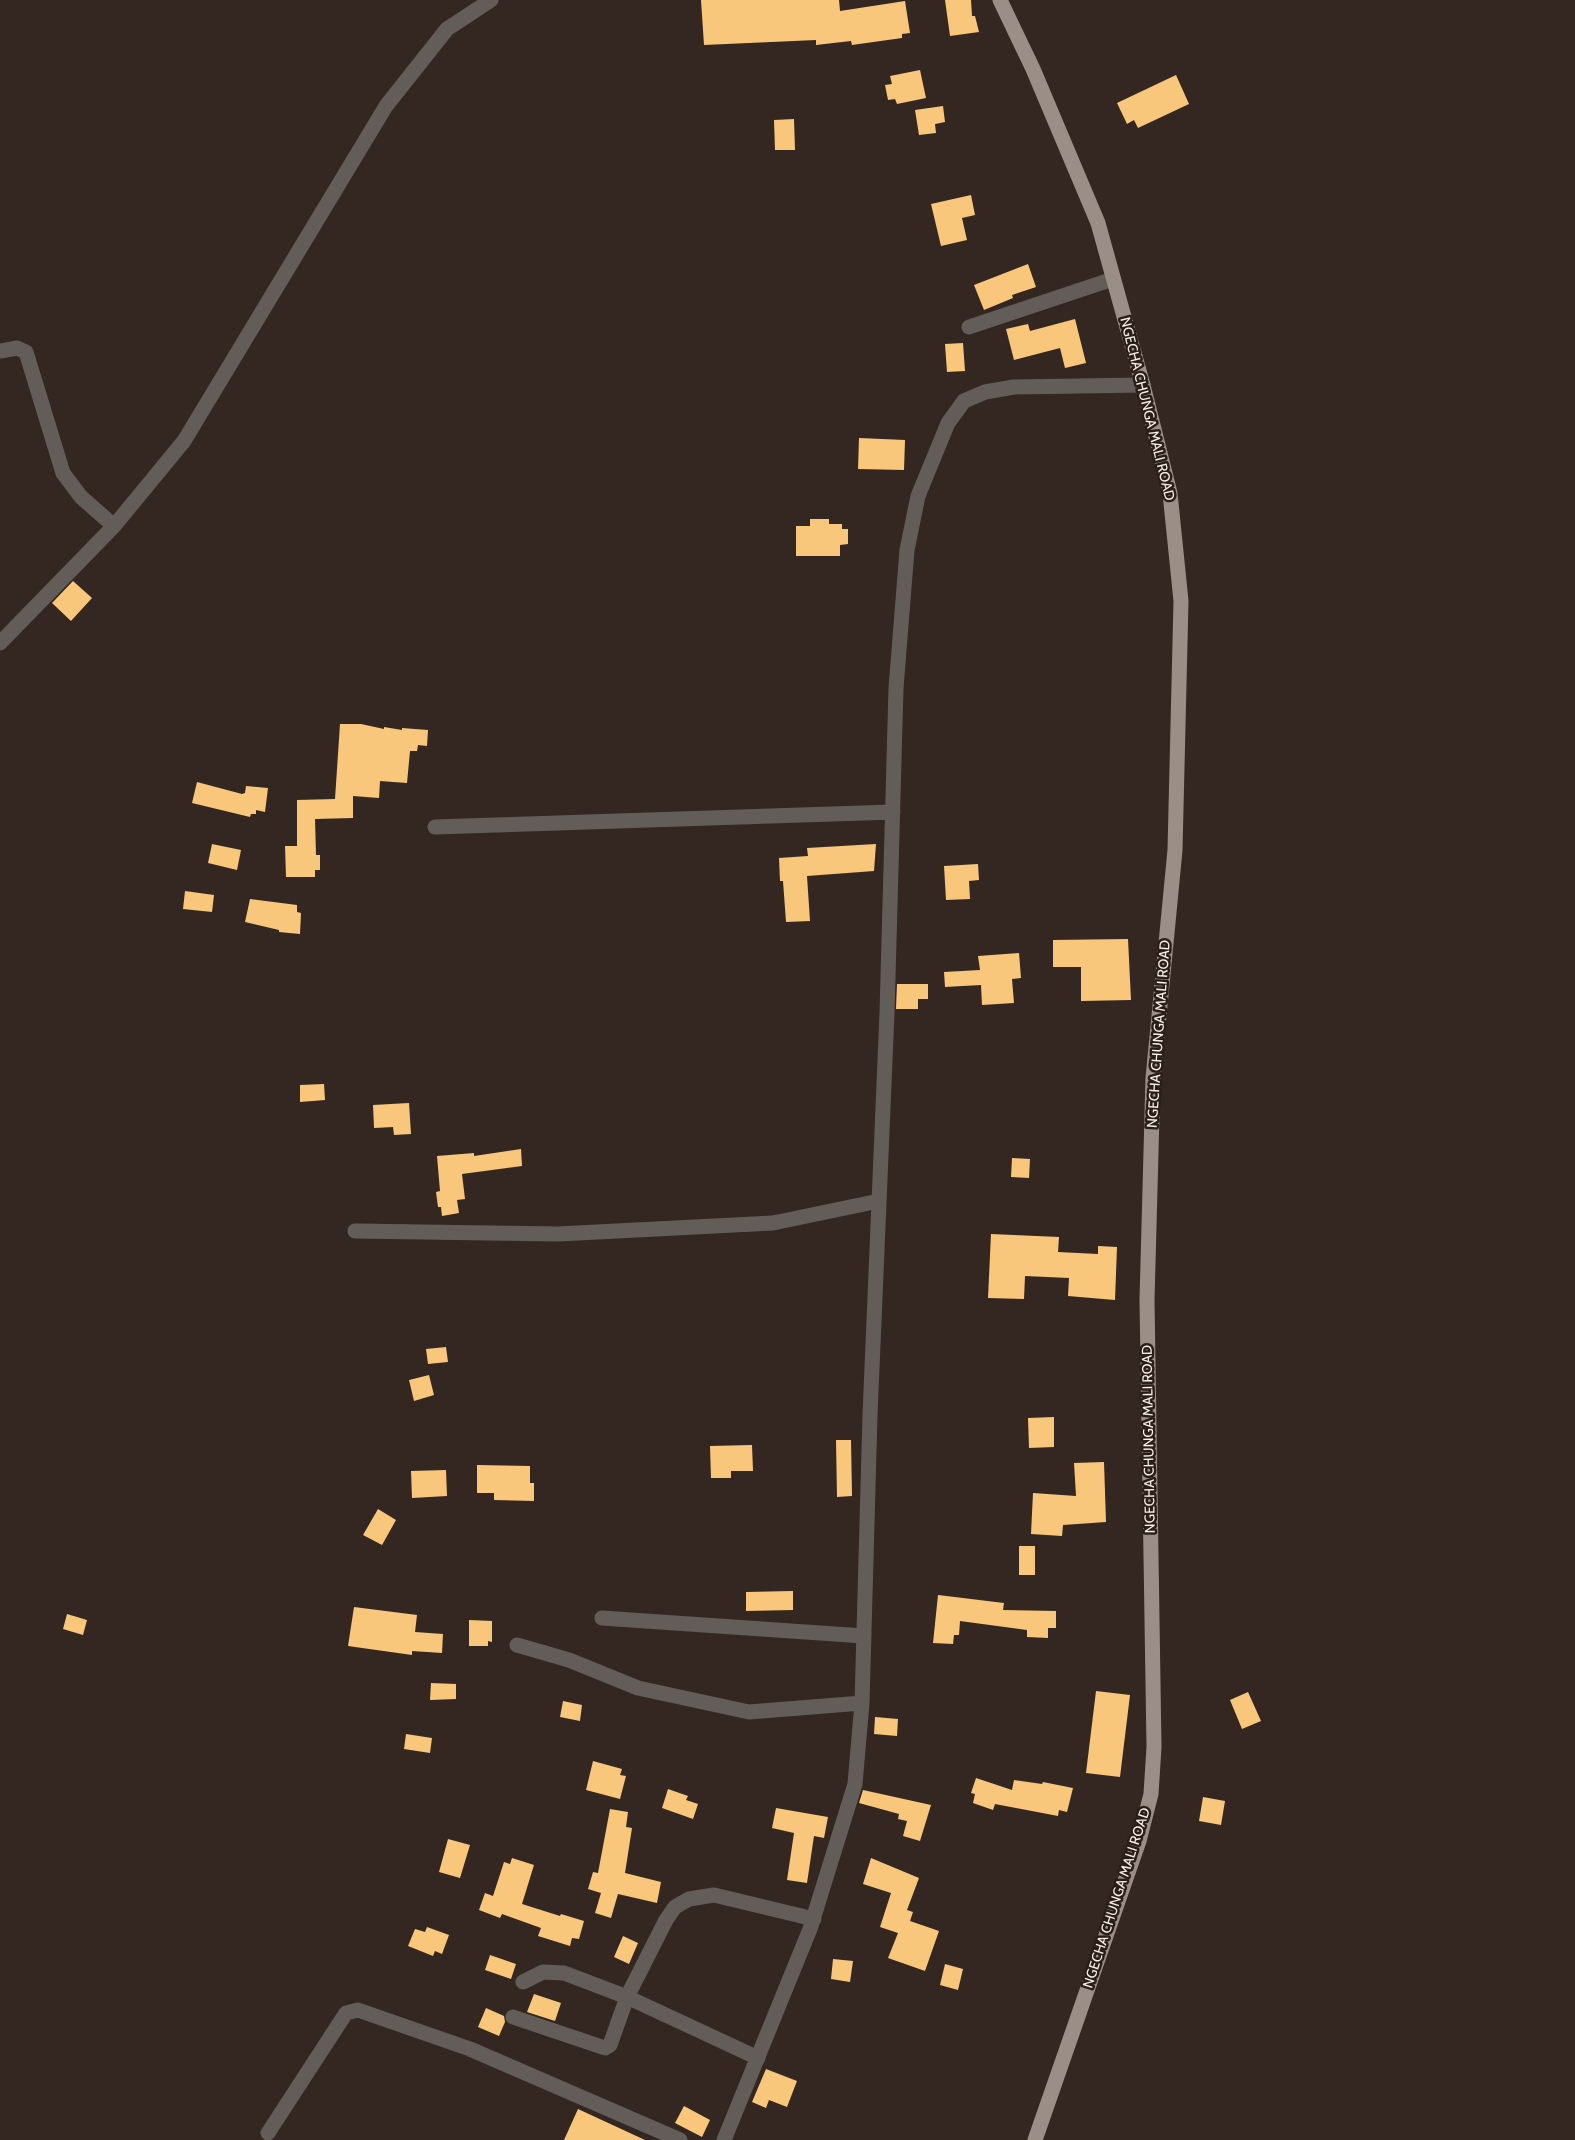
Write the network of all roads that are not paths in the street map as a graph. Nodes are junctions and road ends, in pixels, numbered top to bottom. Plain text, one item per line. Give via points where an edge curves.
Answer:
1 (491, 0) edge
2 (1000, 0) edge
3 (1114, 279) junction
4 (969, 327) dead end
5 (0, 351) edge
6 (1143, 385) junction
7 (114, 526) junction
8 (0, 643) edge
9 (893, 812) junction
10 (435, 827) dead end
11 (879, 1201) junction
12 (355, 1231) dead end
13 (602, 1618) dead end
14 (864, 1636) junction
15 (517, 1645) dead end
16 (862, 1703) junction
17 (814, 1919) junction
18 (523, 1982) dead end
19 (627, 1997) junction
20 (513, 2018) dead end
21 (758, 2058) junction
22 (268, 2133) dead end
23 (680, 2140) edge
24 (724, 2140) edge
25 (1035, 2140) edge

1 - 7 street via 447,30 386,106 184,441
2 - 3 main road, NGECHA CHUNGA MALI ROAD via 1098,222
3 - 4 street
3 - 6 main road, NGECHA CHUNGA MALI ROAD
5 - 7 street via 17,348 26,352 63,473 81,497
6 - 9 street via 1014,387 985,392 964,401 948,423 918,496 906,550 896,688
6 - 25 main road, NGECHA CHUNGA MALI ROAD via 1170,494 1181,601 1175,850 1153,1078 1148,1262 1154,1747 1151,1794 1139,1841
7 - 8 street
9 - 10 street
9 - 11 street
11 - 12 street via 754,1224 558,1234
11 - 14 street
13 - 14 street
14 - 16 street
15 - 16 street via 569,1660 638,1688 749,1712
16 - 17 street via 855,1784
17 - 19 street via 714,1895 689,1898 675,1907 666,1920
17 - 21 street
18 - 19 street via 543,1972 555,1971
19 - 20 street via 610,2045 605,2048
19 - 21 street
21 - 24 street
22 - 23 street via 346,2013 358,2010 470,2049

